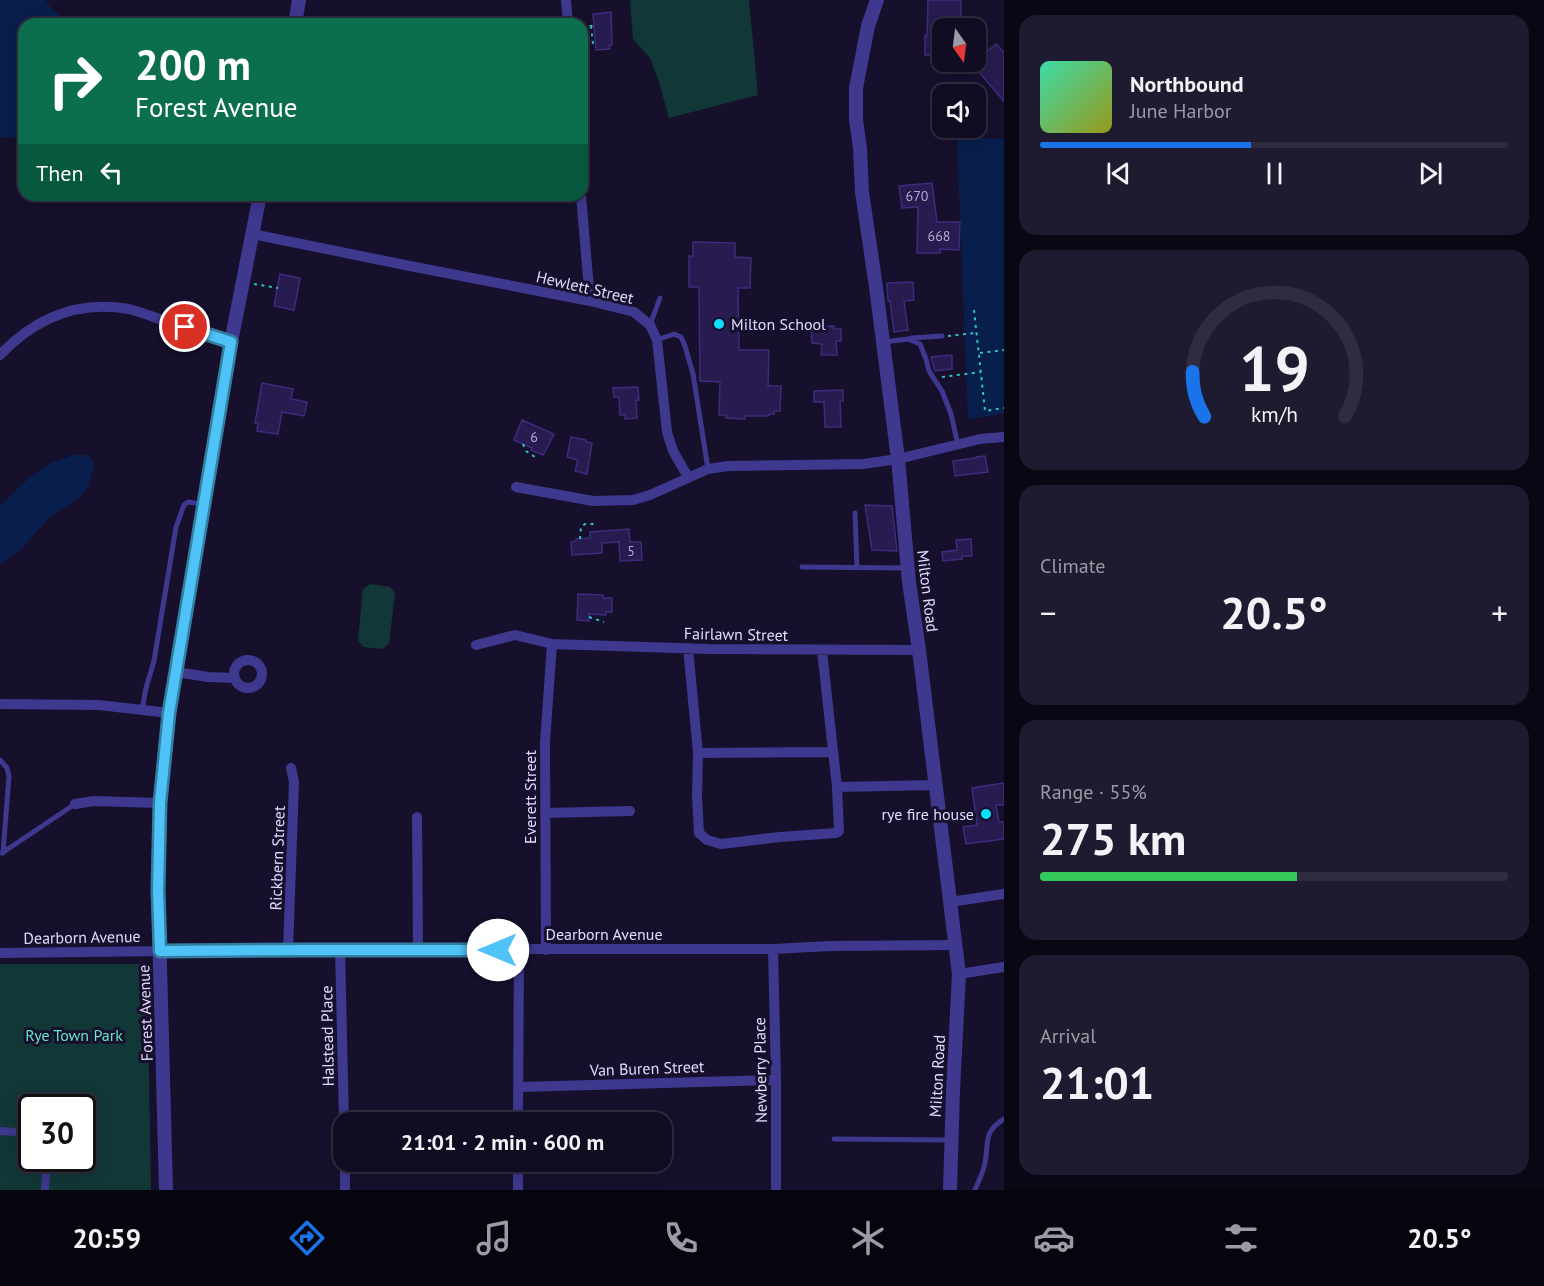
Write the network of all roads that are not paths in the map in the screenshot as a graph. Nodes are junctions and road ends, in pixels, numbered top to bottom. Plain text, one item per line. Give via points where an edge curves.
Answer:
1 (300, 0) edge
2 (566, 0) edge
3 (877, 0) edge
4 (296, 18) edge
5 (568, 18) edge
6 (259, 201) edge
7 (582, 201) edge
8 (252, 234) junction
9 (660, 298) dead end
10 (590, 301) junction
11 (650, 325) junction
12 (942, 336) road end
13 (908, 339) junction
14 (657, 340) junction
15 (231, 342) junction
16 (883, 342) junction
17 (0, 356) edge
18 (1004, 437) edge
19 (958, 445) junction
20 (897, 459) junction
21 (708, 468) junction
22 (687, 477) junction
23 (516, 487) dead end
24 (204, 504) junction
25 (855, 513) dead end
26 (802, 567) dead end
27 (857, 568) junction
28 (908, 568) junction
29 (552, 644) junction
30 (476, 645) dead end
31 (688, 648) junction
32 (919, 650) junction
33 (822, 651) junction
34 (176, 672) junction
35 (235, 678) dead end
36 (0, 704) edge
37 (142, 710) junction
38 (169, 713) junction
39 (832, 752) junction
40 (698, 753) junction
41 (0, 760) edge
42 (291, 768) dead end
43 (936, 785) junction
44 (837, 787) junction
45 (0, 800) edge
46 (7, 801) junction
47 (160, 803) junction
48 (75, 804) joint
49 (630, 811) dead end
50 (545, 813) junction
51 (417, 817) dead end
52 (1, 854) edge
53 (1004, 894) edge
54 (950, 903) junction
55 (956, 945) junction
56 (340, 949) junction
57 (773, 949) junction
58 (288, 950) junction
59 (418, 950) junction
60 (519, 950) junction
61 (546, 950) junction
62 (160, 951) junction
63 (0, 953) edge
64 (1004, 967) edge
65 (959, 974) junction
66 (776, 1080) junction
67 (519, 1087) junction
68 (344, 1112) edge
69 (518, 1112) edge
70 (1004, 1119) edge
71 (0, 1131) edge
72 (18, 1132) edge
73 (834, 1139) dead end
74 (951, 1140) junction
75 (46, 1172) edge
76 (345, 1172) edge
77 (518, 1172) edge
78 (45, 1190) edge
79 (166, 1190) edge
80 (345, 1190) edge
81 (518, 1190) edge
82 (776, 1190) edge
83 (950, 1190) edge
84 (975, 1190) edge

1 - 4 street
2 - 5 street
3 - 16 street, Milton Road via 855,88 862,192
6 - 8 street, Forest Avenue
7 - 10 street
8 - 10 street, Hewlett Street
8 - 15 street, Forest Avenue
9 - 11 lane
10 - 11 street, Hewlett Street via 634,312
11 - 14 street
12 - 13 lane
13 - 16 lane
13 - 19 lane via 920,344 951,414
14 - 21 lane via 674,334 686,346
14 - 22 street via 667,432
15 - 17 street via 130,309 94,306 64,312 34,326
15 - 24 street, Forest Avenue
16 - 20 street, Milton Road
18 - 19 street
19 - 20 street
20 - 21 street via 862,464
20 - 28 street, Milton Road
21 - 22 street
22 - 23 street via 650,495 620,501 593,501
24 - 34 street, Forest Avenue
24 - 37 lane via 184,505 176,527
25 - 27 lane
26 - 27 lane
27 - 28 lane
28 - 32 street, Milton Road
29 - 30 street, Fairlawn Street via 515,635
29 - 31 street, Fairlawn Street
29 - 50 street, Everett Street
31 - 33 street, Fairlawn Street
31 - 40 street
32 - 33 street, Fairlawn Street
32 - 43 street, Milton Road
33 - 39 street
34 - 35 street
34 - 38 street, Forest Avenue
36 - 37 street via 99,705
37 - 38 street
38 - 47 street, Forest Avenue
39 - 40 street
39 - 44 street
40 - 44 street via 699,833 714,843 836,833
41 - 46 lane via 9,776
42 - 58 street, Rickbern Street via 294,782
43 - 44 street
43 - 54 street, Milton Road
45 - 46 lane
46 - 52 lane
47 - 48 street
47 - 62 street, Forest Avenue
48 - 52 lane
49 - 50 street
50 - 61 street, Everett Street
51 - 59 street
53 - 54 street
54 - 55 street, Milton Road
55 - 57 street, Dearborn Avenue
55 - 65 street, Milton Road
56 - 58 street, Dearborn Avenue
56 - 59 street, Dearborn Avenue
56 - 68 street, Halstead Place
57 - 61 street, Dearborn Avenue
57 - 66 street, Newberry Place
58 - 62 street, Dearborn Avenue
59 - 60 street, Dearborn Avenue
60 - 61 street, Dearborn Avenue
60 - 67 street
62 - 63 street, Dearborn Avenue
62 - 79 street, Forest Avenue
64 - 65 street
65 - 74 street, Milton Road
66 - 67 street, Van Buren Street
66 - 82 street, Newberry Place
67 - 69 street
70 - 84 lane via 988,1133 984,1166
71 - 72 street
73 - 74 lane
74 - 83 street, Milton Road
75 - 78 street
76 - 80 street
77 - 81 street

